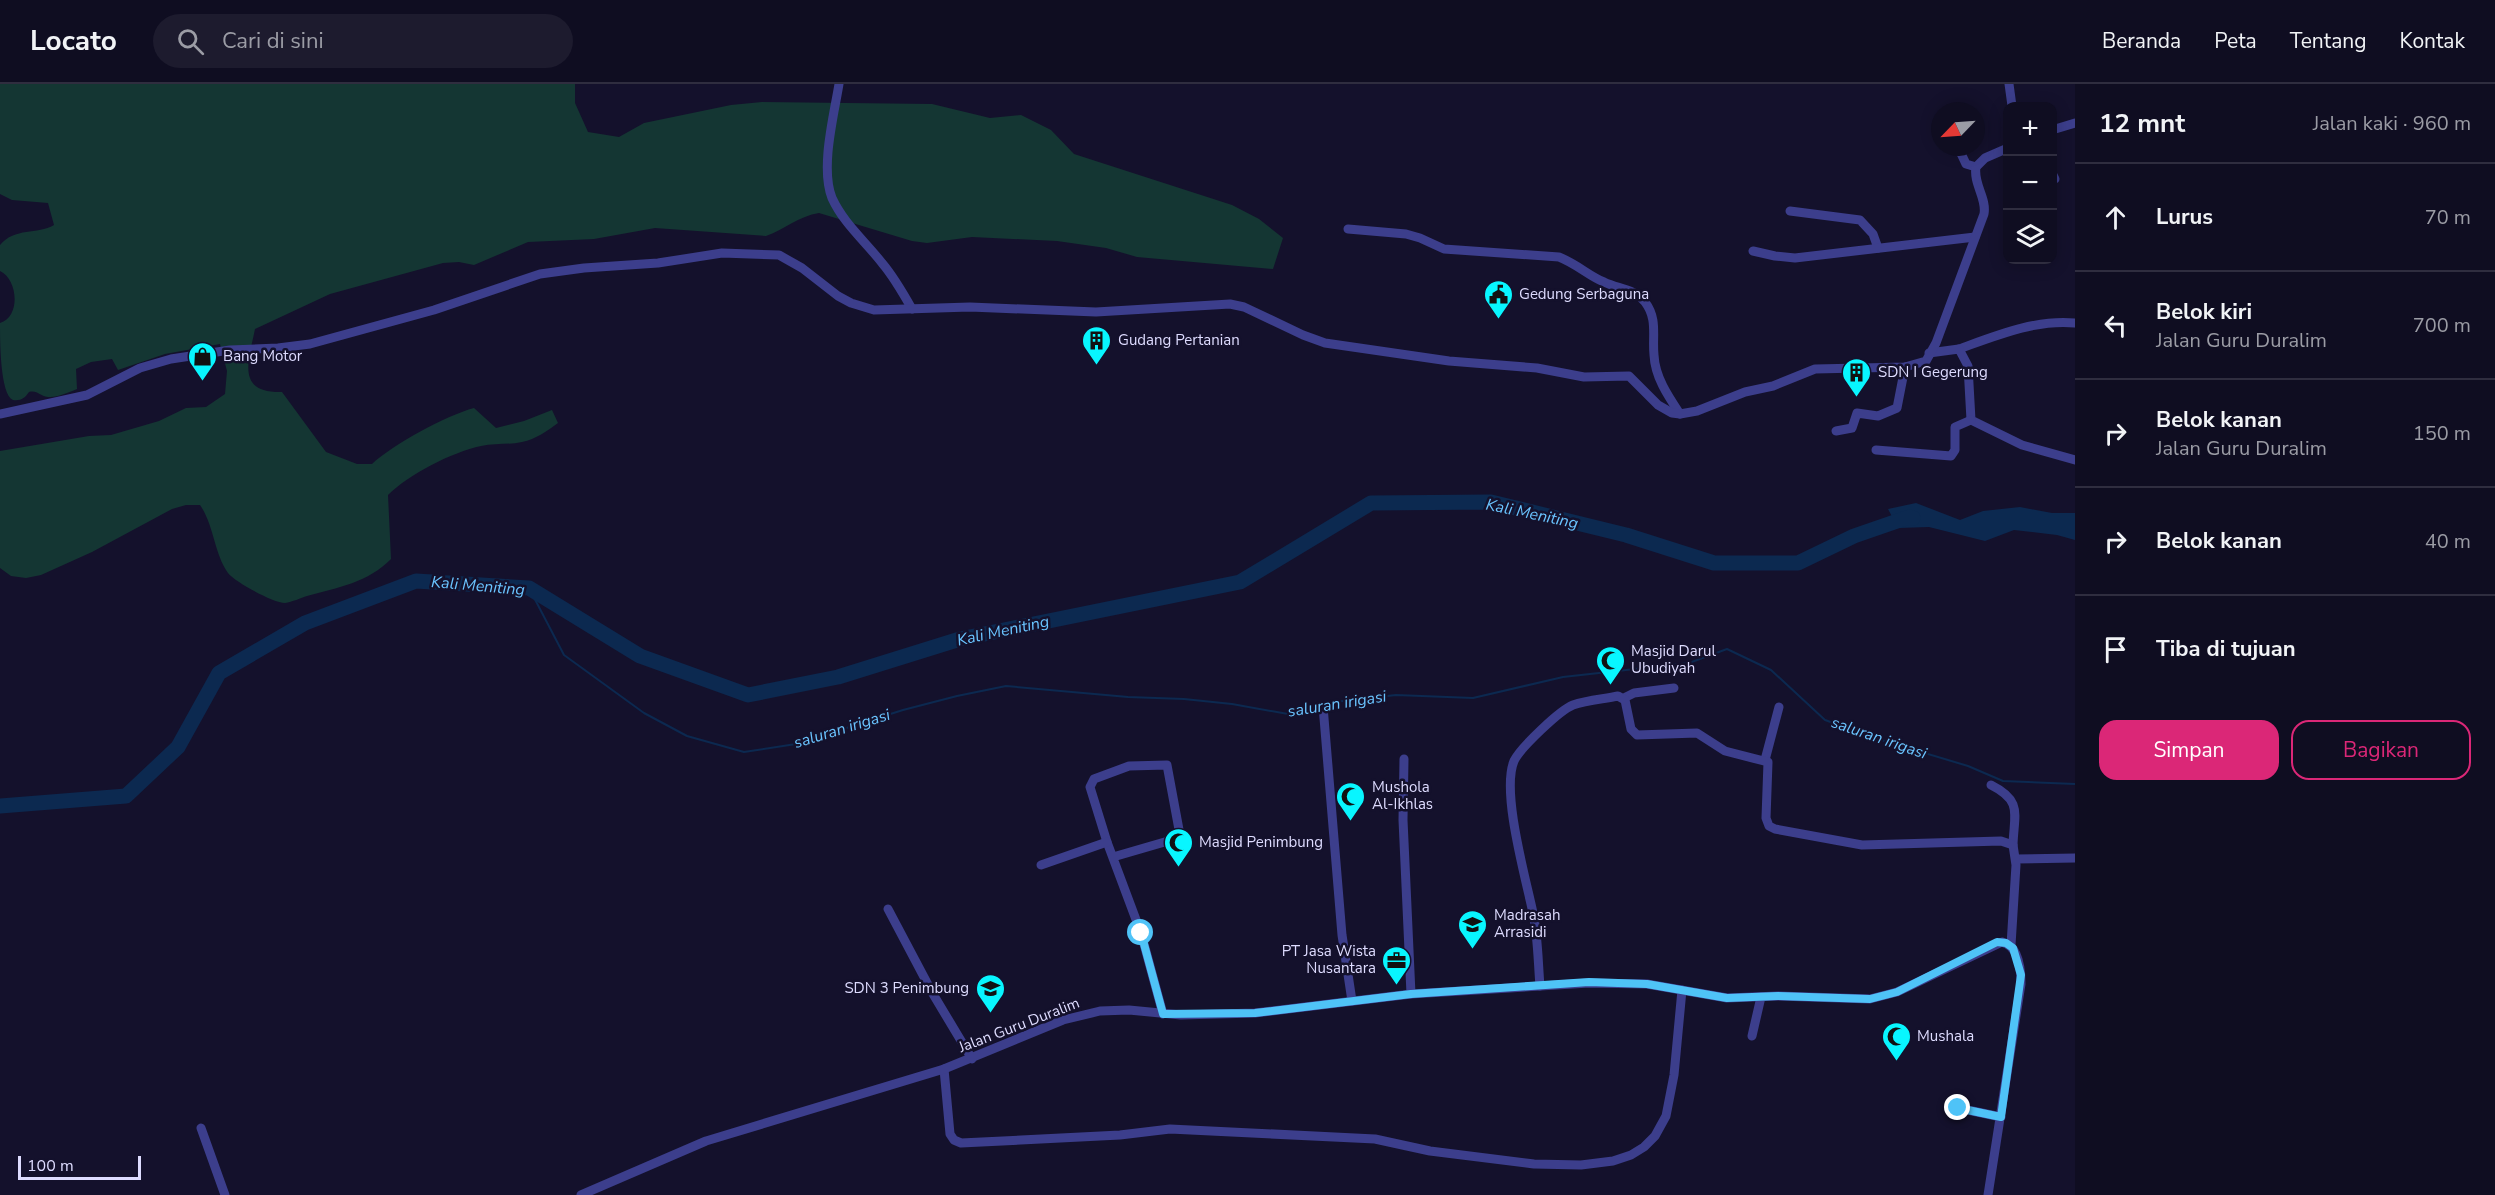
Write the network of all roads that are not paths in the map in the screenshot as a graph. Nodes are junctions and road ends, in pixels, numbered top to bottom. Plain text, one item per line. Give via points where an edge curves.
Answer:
1 (839, 84) edge
2 (2009, 84) edge
3 (2011, 102) edge
4 (2075, 123) edge
5 (2057, 128) edge
6 (2003, 150) edge
7 (1962, 156) edge
8 (1976, 167) junction
9 (1790, 211) dead end
10 (1348, 229) dead end
11 (1975, 237) junction
12 (1878, 248) junction
13 (1753, 251) dead end
14 (912, 309) junction
15 (2075, 323) edge
16 (1959, 349) junction
17 (1929, 353) junction
18 (1905, 367) junction
19 (0, 414) edge
20 (1680, 414) junction
21 (1971, 420) junction
22 (1836, 431) dead end
23 (1875, 450) dead end
24 (2075, 460) edge
25 (1674, 688) dead end
26 (1624, 698) junction
27 (1323, 706) dead end
28 (1779, 707) dead end
29 (1404, 759) dead end
30 (1765, 760) junction
31 (1991, 785) dead end
32 (1107, 842) junction
33 (2013, 845) junction
34 (1113, 857) junction
35 (2075, 858) edge
36 (2016, 859) junction
37 (1041, 865) dead end
38 (888, 909) dead end
39 (2010, 945) junction
40 (1540, 986) junction
41 (1682, 990) junction
42 (1411, 994) junction
43 (1761, 997) junction
44 (1352, 1002) junction
45 (1163, 1014) junction
46 (1752, 1036) dead end
47 (972, 1059) junction
48 (944, 1069) junction
49 (1958, 1108) dead end
50 (2001, 1117) junction
51 (201, 1128) dead end
52 (225, 1195) edge
53 (581, 1195) edge
54 (1988, 1195) edge

1 - 14 street via 829,154 832,197
2 - 3 street
4 - 5 street
6 - 8 street
7 - 8 street via 1966,164
8 - 11 street via 1975,178 1985,206
9 - 12 street via 1860,220 1873,234
10 - 20 street via 1406,234 1444,249 1559,257 1603,282 1634,292 1652,315 1656,369
11 - 12 street
11 - 17 street
12 - 13 street via 1795,258
14 - 19 street via 874,310 851,303 791,260 765,253 722,253 584,268 540,274 435,310 310,344 171,359 140,368 87,395
14 - 20 street via 980,307 1096,312 1230,304 1325,343 1578,377 1629,376 1658,405
15 - 16 street via 2009,331
16 - 17 street
16 - 21 street via 1968,366
17 - 18 street via 1926,361
18 - 20 street via 1815,369
18 - 22 street via 1897,408 1878,416 1857,413 1852,429
21 - 23 street via 1954,427 1955,450 1951,456
21 - 24 street via 2022,446
25 - 26 street
26 - 30 street via 1630,729 1636,735 1697,734 1720,749
26 - 40 street via 1571,706 1525,745 1512,766 1516,835 1534,924
27 - 44 street via 1342,935
28 - 30 street
29 - 42 street
30 - 33 street via 1769,762 1767,820 1775,829 1862,845 2001,841
31 - 33 street via 2014,803
32 - 34 street
32 - 34 street via 1090,788 1092,781 1137,764 1167,765 1180,836
32 - 37 street
33 - 36 street
34 - 45 street via 1144,942
35 - 36 street
36 - 39 street
38 - 47 street
39 - 43 street, Jalan Guru Duralim via 1997,942 1882,998
39 - 50 street via 2018,958 2020,984
40 - 41 street, Jalan Guru Duralim via 1589,982
40 - 42 street, Jalan Guru Duralim
41 - 43 street, Jalan Guru Duralim via 1727,998
41 - 48 street via 1672,1084 1663,1123 1638,1152 1592,1164 1534,1164 1430,1151 1366,1138 1170,1129 961,1143 950,1134
42 - 44 street, Jalan Guru Duralim
43 - 46 street
44 - 45 street, Jalan Guru Duralim via 1255,1013
45 - 47 street, Jalan Guru Duralim via 1114,1010 1085,1014
47 - 48 street, Jalan Guru Duralim
48 - 53 street, Jalan Guru Duralim via 706,1141
49 - 50 street
50 - 54 street
51 - 52 street

